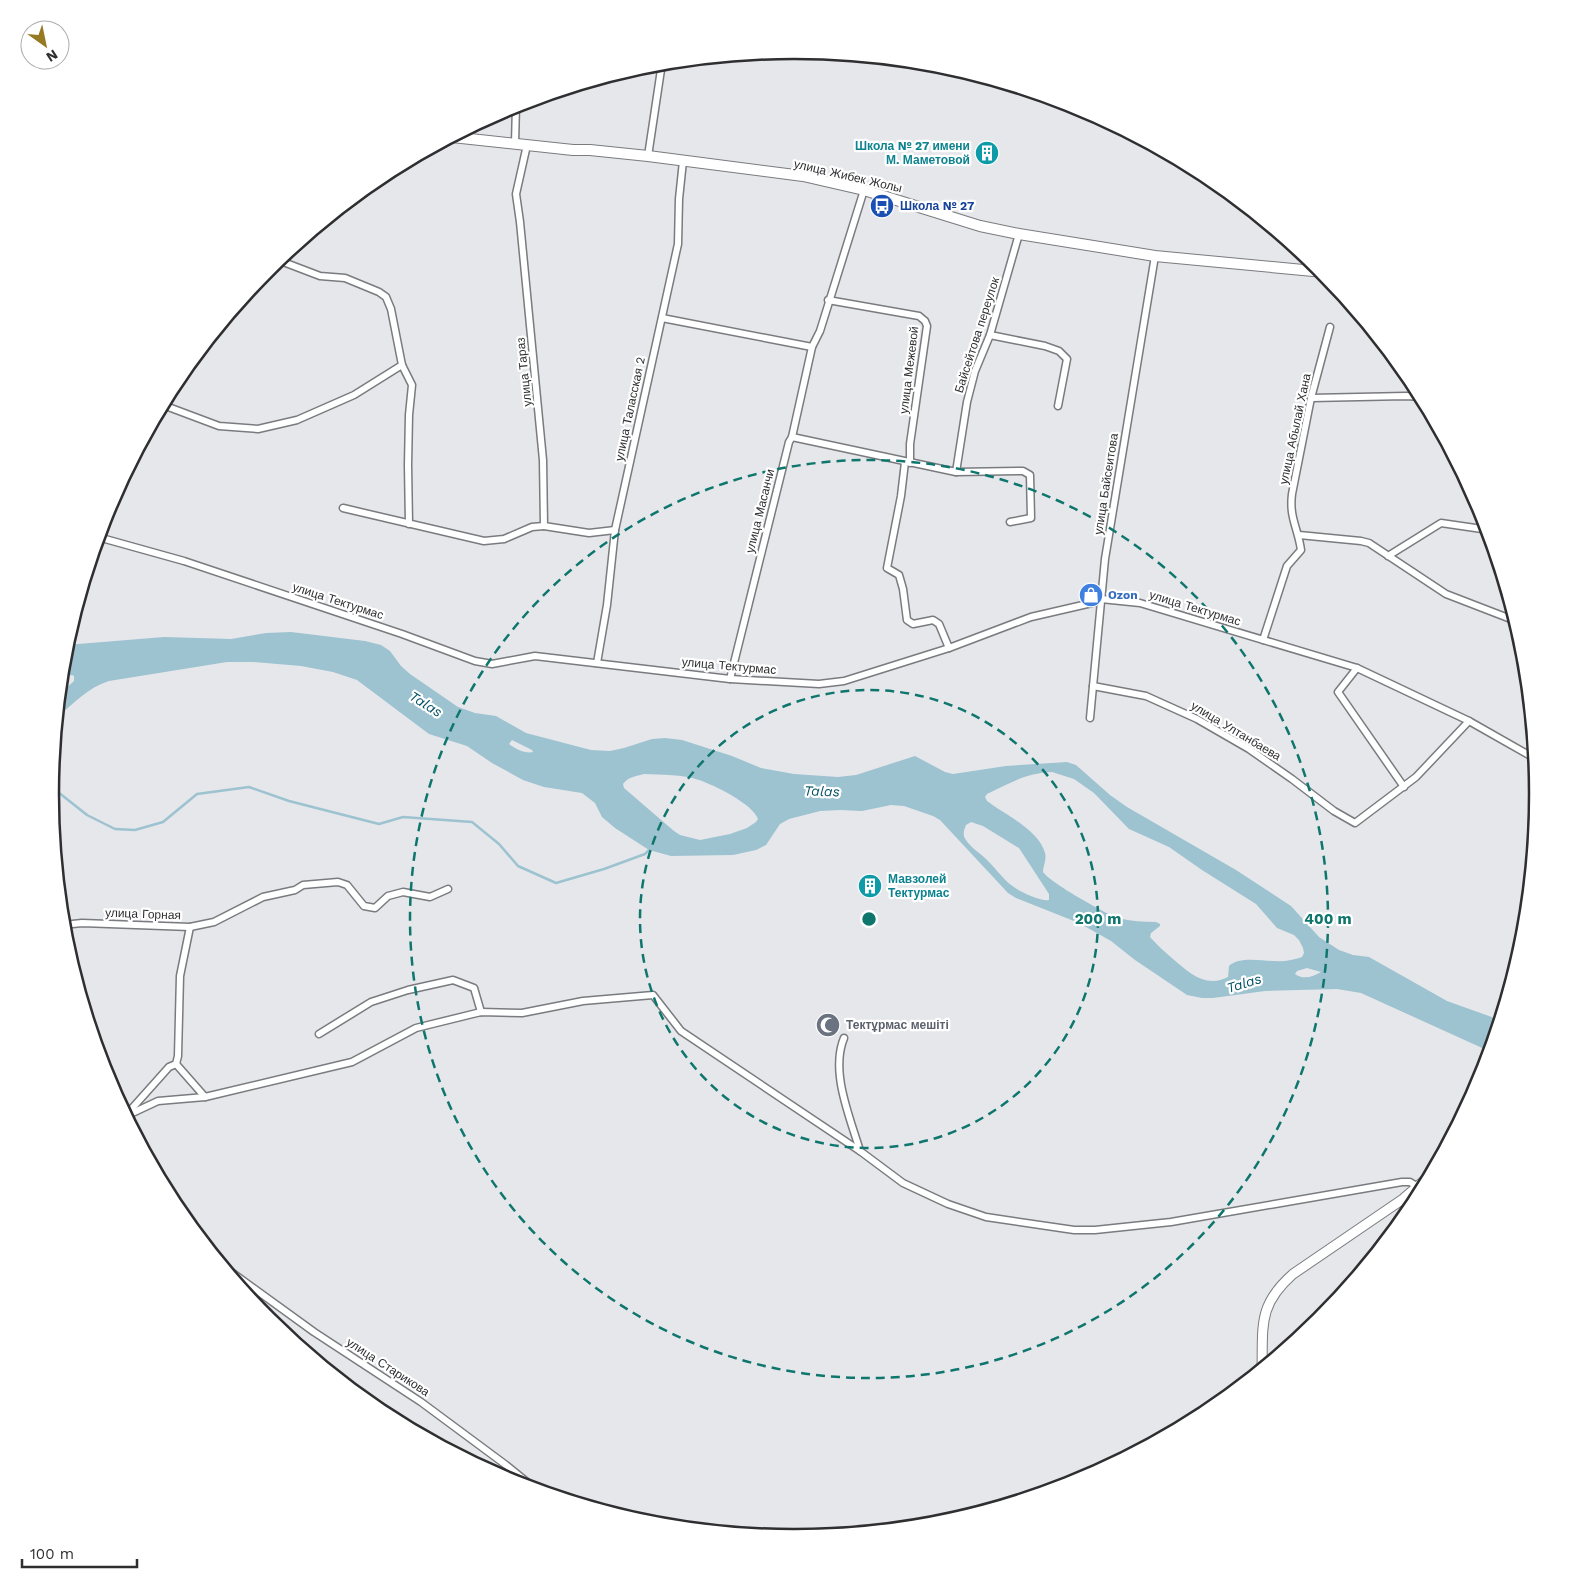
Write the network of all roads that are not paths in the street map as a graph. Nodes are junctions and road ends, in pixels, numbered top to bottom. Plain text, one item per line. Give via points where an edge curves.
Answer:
1 (661, 71) edge
2 (516, 114) edge
3 (463, 138) edge
4 (515, 144) junction
5 (527, 145) junction
6 (648, 156) junction
7 (683, 161) junction
8 (864, 190) junction
9 (1019, 234) junction
10 (1156, 256) junction
11 (286, 263) edge
12 (1312, 271) edge
13 (828, 300) junction
14 (662, 318) junction
15 (1330, 327) dead end
16 (990, 335) junction
17 (812, 347) junction
18 (402, 365) junction
19 (1413, 396) edge
20 (1311, 398) junction
21 (1058, 406) dead end
22 (169, 407) edge
23 (792, 438) junction
24 (908, 463) junction
25 (956, 472) junction
26 (343, 508) dead end
27 (1010, 522) dead end
28 (409, 524) junction
29 (544, 526) junction
30 (1480, 529) edge
31 (615, 530) junction
32 (1299, 535) junction
33 (105, 539) edge
34 (1388, 556) junction
35 (1101, 599) junction
36 (1508, 618) edge
37 (1263, 640) junction
38 (949, 648) junction
39 (597, 663) junction
40 (1357, 668) junction
41 (730, 680) junction
42 (1093, 686) junction
43 (1090, 718) dead end
44 (1469, 721) junction
45 (1529, 756) edge
46 (1404, 787) junction
47 (448, 889) dead end
48 (71, 924) edge
49 (190, 927) junction
50 (481, 1012) junction
51 (319, 1034) dead end
52 (844, 1038) dead end
53 (176, 1064) junction
54 (205, 1097) junction
55 (131, 1111) edge
56 (132, 1113) edge
57 (860, 1151) junction
58 (1417, 1186) edge
59 (1414, 1190) edge
60 (239, 1278) edge
61 (1262, 1362) edge
62 (521, 1477) edge

1 - 6 street
2 - 4 street
3 - 4 main road, улица Жибек Жолы
4 - 5 main road, улица Жибек Жолы
5 - 6 main road, улица Жибек Жолы
5 - 29 street, улица Тараз via 516,194 544,460
6 - 7 main road, улица Жибек Жолы
7 - 8 main road, улица Жибек Жолы via 803,176
7 - 14 street, улица Таласская 2 via 678,244
8 - 9 main road, улица Жибек Жолы via 980,226
8 - 13 street, улица Масанчи
9 - 10 main road, улица Жибек Жолы
9 - 16 street, Байсейтова переулок
10 - 12 main road, улица Жибек Жолы
10 - 35 street, улица Байсеитова
11 - 18 street via 320,276 345,278 386,297
13 - 17 street, улица Масанчи
13 - 24 street, улица Межевой via 919,316 925,320 927,326
14 - 17 street
14 - 31 street, улица Таласская 2
15 - 20 street, улица Абылай Хана
16 - 21 street via 1045,346 1067,359
16 - 25 street, Байсейтова переулок via 967,402
17 - 23 street, улица Масанчи
18 - 22 street via 354,395 297,420 258,429 219,426
18 - 28 street via 412,385
19 - 20 street
20 - 32 street, улица Абылай Хана via 1290,508
23 - 24 street
23 - 41 street, улица Масанчи
24 - 25 street
24 - 38 street via 887,568 899,575 907,620 913,624 933,620 939,624
25 - 27 street via 1023,471 1030,475 1031,518
26 - 28 street
28 - 29 street via 484,541 504,539 532,527
29 - 31 street via 589,533
30 - 34 street via 1441,523
31 - 39 street, улица Таласская 2
32 - 34 street via 1361,541
32 - 37 street via 1301,550 1287,566
33 - 39 street, улица Тектурмас via 193,564 475,662 492,664 534,656
34 - 36 street via 1446,594
35 - 37 street, улица Тектурмас via 1140,603
35 - 38 street, улица Тектурмас via 1030,617
35 - 42 street, улица Байсеитова
37 - 40 street, улица Тектурмас
38 - 41 street, улица Тектурмас via 844,681 819,684
39 - 41 street, улица Тектурмас
40 - 44 street, улица Тектурмас
40 - 46 street via 1338,692
42 - 43 street, улица Байсеитова
42 - 46 street, улица Ултанбаева via 1146,696 1197,718 1354,823
44 - 45 street, улица Тектурмас
44 - 46 street
47 - 49 street, улица Горная via 430,897 404,892 388,896 375,908 364,906 347,885 338,882 303,885 263,897 214,922
48 - 49 street, улица Горная
49 - 53 street via 180,976
50 - 51 street via 474,988 453,980 371,1002
50 - 54 street via 416,1028 352,1062
50 - 57 street via 522,1013 583,1001 652,995 681,1030
52 - 57 street via 838,1060 839,1075
53 - 54 street
53 - 55 street via 169,1067
54 - 56 street via 158,1101
57 - 58 street via 903,1183 948,1204 986,1216 1074,1230 1171,1222 1402,1182
59 - 61 street via 1280,1286 1263,1316
60 - 62 street, улица Старикова via 314,1332 421,1402

